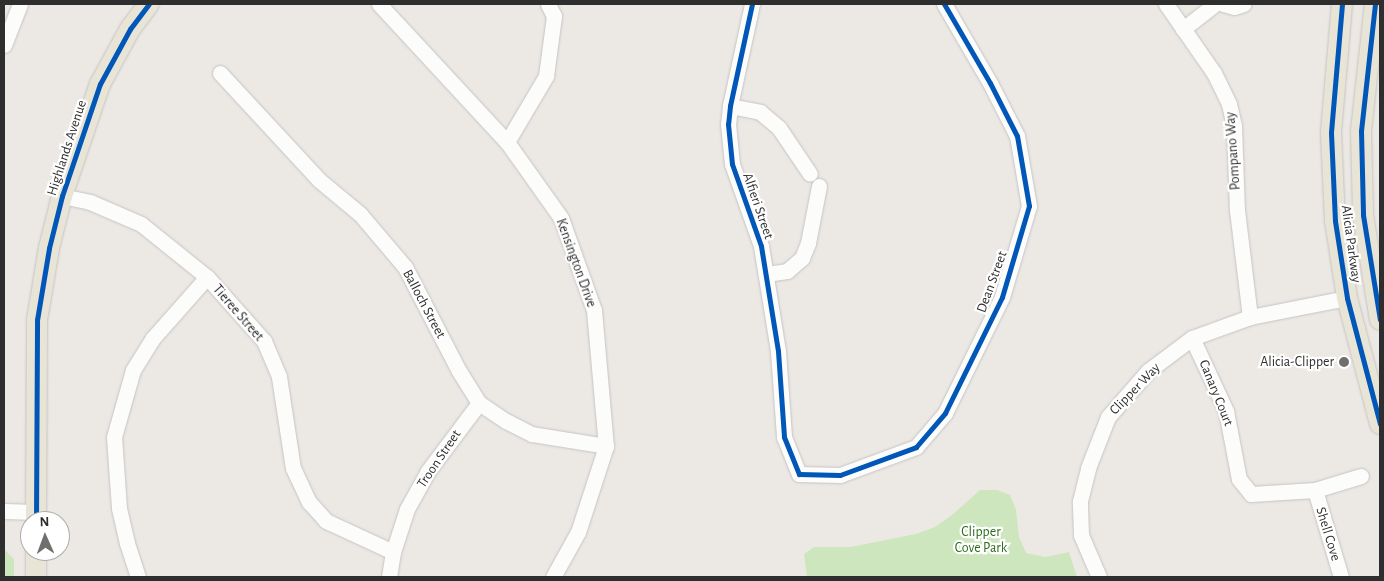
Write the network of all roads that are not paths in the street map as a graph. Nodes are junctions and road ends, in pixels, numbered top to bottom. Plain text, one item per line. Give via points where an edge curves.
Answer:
1 (20, 4) edge
2 (149, 4) edge
3 (379, 4) edge
4 (548, 4) edge
5 (752, 4) edge
6 (944, 4) edge
7 (1166, 4) edge
8 (1215, 4) edge
9 (1223, 4) edge
10 (1244, 4) edge
11 (1342, 4) edge
12 (1375, 4) edge
13 (1183, 29) junction
14 (4, 45) edge
15 (220, 74) dead end
16 (730, 106) junction
17 (507, 142) junction
18 (62, 196) junction
19 (1369, 258) junction
20 (766, 274) junction
21 (207, 277) junction
22 (1347, 298) junction
23 (1380, 316) edge
24 (1250, 317) junction
25 (1192, 338) junction
26 (479, 403) junction
27 (1380, 424) edge
28 (606, 446) junction
29 (799, 474) joint
30 (1361, 476) dead end
31 (1315, 490) junction
32 (4, 511) edge
33 (36, 511) edge
34 (20, 514) edge
35 (393, 552) junction
36 (36, 561) edge
37 (36, 577) edge
38 (138, 577) edge
39 (389, 577) edge
40 (553, 577) edge
41 (1099, 577) edge
42 (1341, 577) edge

1 - 14 street
2 - 18 main road, Highlands Avenue via 130,29 100,84
3 - 17 street, Kensington Drive
4 - 17 street via 554,16 546,76
5 - 16 street, Alfieri Street
6 - 29 street, Dean Street via 1017,136 1029,206 1002,297 945,413 916,447 840,475
7 - 13 street, Pompano Way
8 - 13 street
9 - 10 street via 1234,7
11 - 22 main road, Alicia Parkway via 1331,133 1335,221
12 - 19 main road, Alicia Parkway via 1361,131 1363,215
13 - 24 street, Pompano Way via 1214,73 1229,104 1234,126 1237,210
15 - 26 street, Balloch Street via 319,180 360,214 405,267
16 - 20 street, Alfieri Street via 728,124 732,164 761,246
16 - 20 street via 760,112 779,128 815,180 808,243 802,258 787,271
17 - 28 street, Kensington Drive via 561,218 594,310
18 - 21 street, Tieree Street via 90,202 141,224
18 - 33 main road, Highlands Avenue via 37,320
19 - 22 main road via 1355,262
19 - 23 main road, Alicia Parkway
20 - 29 street, Alfieri Street via 778,351 784,437
21 - 35 street, Tieree Street via 264,341 279,377 294,468 309,502 326,521
21 - 38 street via 153,338 134,370 114,437 120,508
22 - 23 main road via 1364,316
22 - 24 street, Clipper Way
22 - 27 main road, Alicia Parkway
24 - 25 street, Clipper Way
25 - 31 street, Canary Court via 1226,412 1239,479 1252,494
25 - 41 street, Clipper Way via 1148,371 1108,417 1094,451 1080,501 1082,535
26 - 28 street, Balloch Street via 532,434
26 - 35 street, Troon Street via 428,471 407,509
28 - 40 street, Kensington Drive via 578,532
30 - 31 street
31 - 42 street, Shell Cove
32 - 34 street
35 - 39 street, Troon Street
36 - 37 main road

